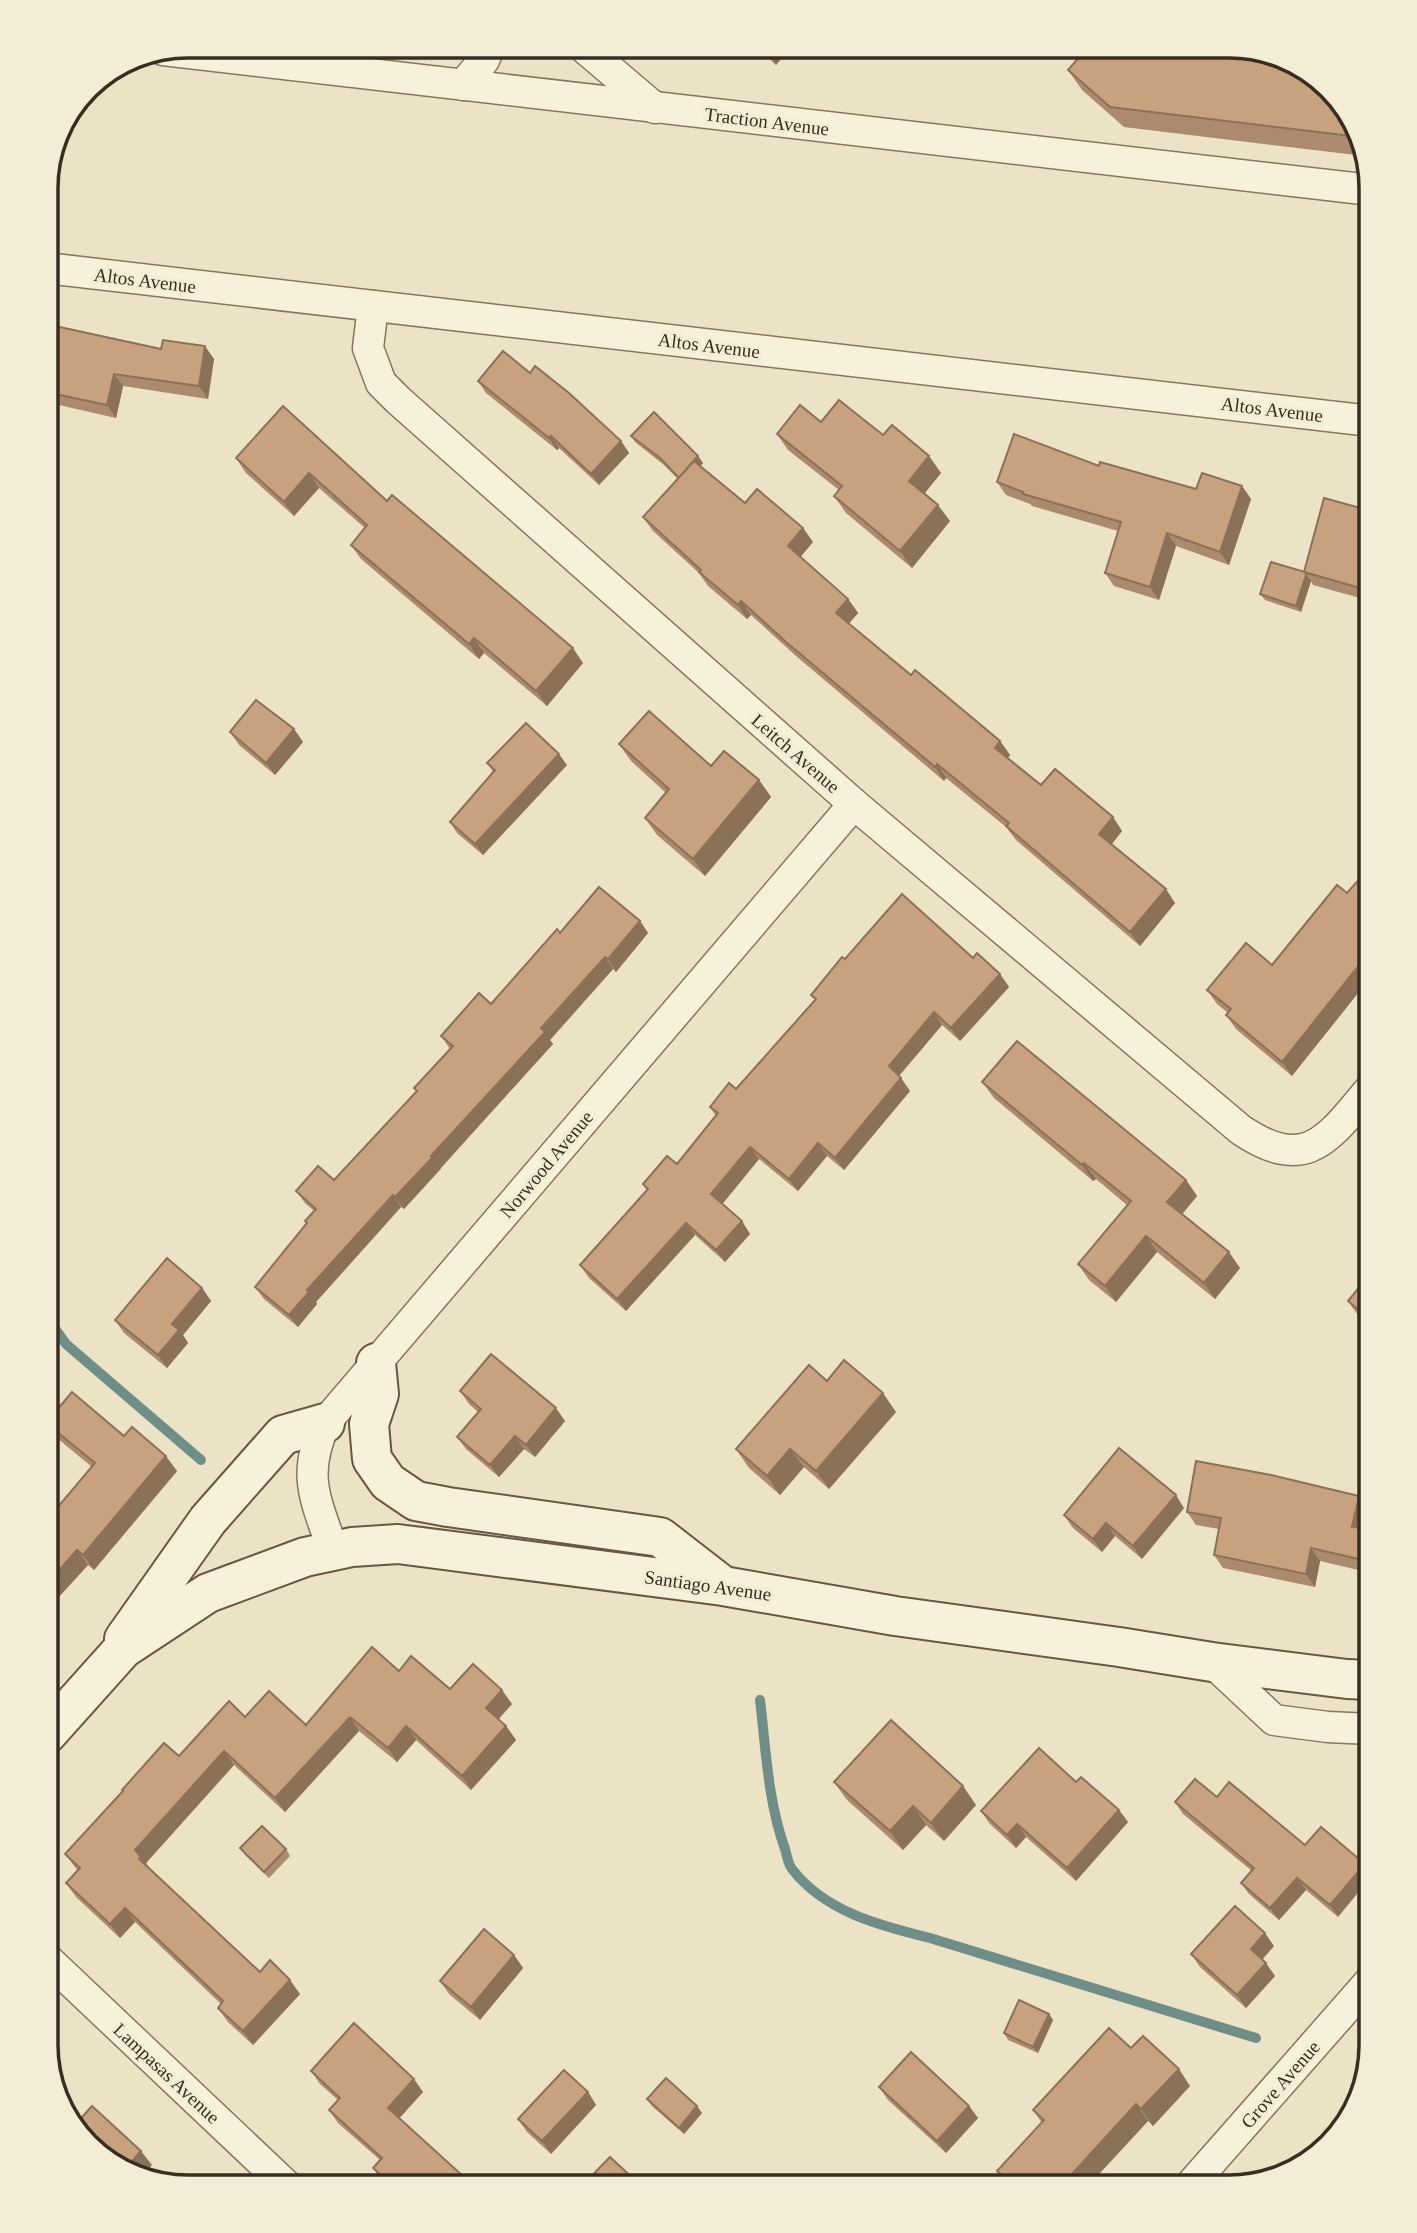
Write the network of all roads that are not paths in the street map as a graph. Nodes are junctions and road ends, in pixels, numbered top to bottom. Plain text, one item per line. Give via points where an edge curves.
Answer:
1 (232, 58) edge
2 (485, 58) edge
3 (596, 58) edge
4 (463, 85) junction
5 (655, 108) junction
6 (1359, 189) edge
7 (58, 269) edge
8 (373, 306) junction
9 (1359, 420) edge
10 (853, 804) junction
11 (1359, 1101) edge
12 (376, 1363) junction
13 (325, 1423) junction
14 (333, 1551) junction
15 (723, 1586) junction
16 (1212, 1662) junction
17 (97, 1676) junction
18 (1359, 1680) edge
19 (58, 1721) edge
20 (1359, 1728) edge
21 (58, 1969) edge
22 (1359, 1994) edge
23 (275, 2175) edge
24 (1200, 2175) edge

1 - 4 street, Traction Avenue
2 - 4 street
3 - 5 street
4 - 5 street, Traction Avenue
5 - 6 street, Traction Avenue
7 - 8 street, Altos Avenue
8 - 9 street, Altos Avenue
8 - 10 street, Leitch Avenue via 368,348 381,383 391,394
10 - 11 street, Leitch Avenue via 1241,1130 1265,1144 1290,1150 1314,1146
10 - 12 street, Norwood Avenue
12 - 13 street, Norwood Avenue
12 - 15 main road via 379,1394 369,1424 372,1459 388,1482 416,1501 660,1537
13 - 14 street, Norwood Avenue via 311,1467 313,1491
13 - 17 main road via 284,1435 208,1520
14 - 15 main road, Santiago Avenue via 398,1544
14 - 17 main road, Santiago Avenue via 208,1593 123,1649
15 - 16 main road, Santiago Avenue
16 - 18 main road, Santiago Avenue
16 - 20 street via 1274,1720
17 - 19 main road
21 - 23 street, Lampasas Avenue
22 - 24 street, Grove Avenue

